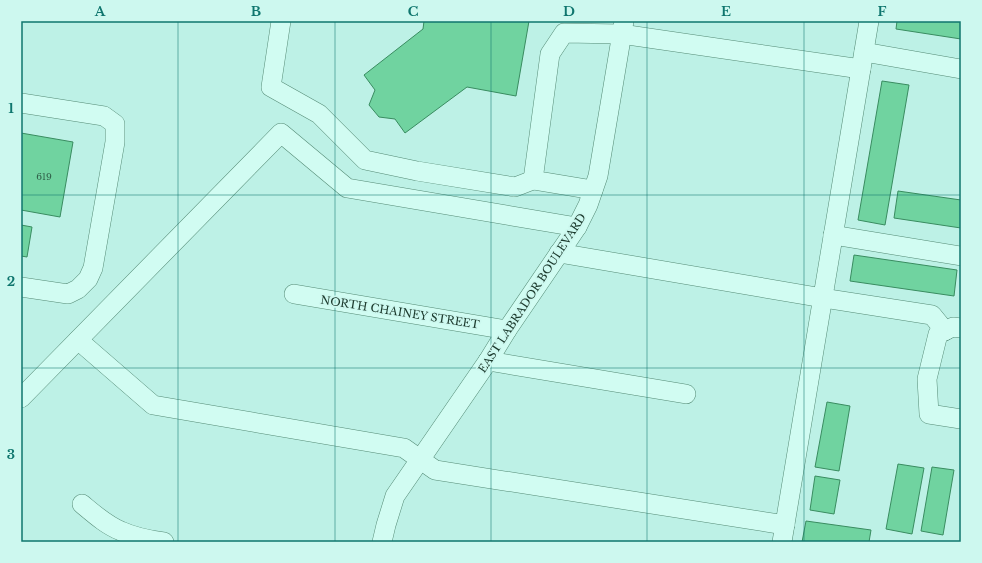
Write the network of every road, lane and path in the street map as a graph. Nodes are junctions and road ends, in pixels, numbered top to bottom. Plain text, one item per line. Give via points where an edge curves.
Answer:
1 (281, 21) edge
2 (869, 21) edge
3 (623, 28) edge
4 (862, 61) junction
5 (961, 69) edge
6 (21, 103) edge
7 (533, 180) junction
8 (593, 190) junction
9 (577, 227) junction
10 (833, 235) junction
11 (559, 253) junction
12 (961, 256) edge
13 (21, 287) edge
14 (294, 294) dead end
15 (823, 298) junction
16 (507, 330) junction
17 (953, 330) edge
18 (78, 340) junction
19 (488, 361) junction
20 (686, 394) dead end
21 (21, 398) edge
22 (961, 419) edge
23 (421, 460) junction
24 (82, 504) dead end
25 (783, 534) edge
26 (164, 542) edge
27 (382, 542) edge

1 - 7 street via 271,87 319,114 365,160 515,187
2 - 4 street
3 - 4 street
3 - 7 street via 564,34 550,54
3 - 8 street, EAST LABRADOR BOULEVARD via 598,176
4 - 5 street
4 - 10 street
6 - 13 street via 104,116 115,124 115,142 93,268 88,279 68,294
7 - 8 street
8 - 9 street, EAST LABRADOR BOULEVARD
9 - 11 street, EAST LABRADOR BOULEVARD
9 - 18 street via 347,188 281,132
10 - 12 street
10 - 15 street
11 - 15 street
11 - 16 street, EAST LABRADOR BOULEVARD
14 - 16 street, NORTH CHAINEY STREET
15 - 17 street via 932,315
15 - 25 street
16 - 19 street, EAST LABRADOR BOULEVARD
17 - 22 street via 938,334 927,379 929,414
18 - 21 street
18 - 23 street via 153,405 404,448
19 - 20 street
19 - 23 street, EAST LABRADOR BOULEVARD
23 - 25 street via 435,470
23 - 27 street, EAST LABRADOR BOULEVARD via 395,496
24 - 26 street via 104,522 121,531 144,539

